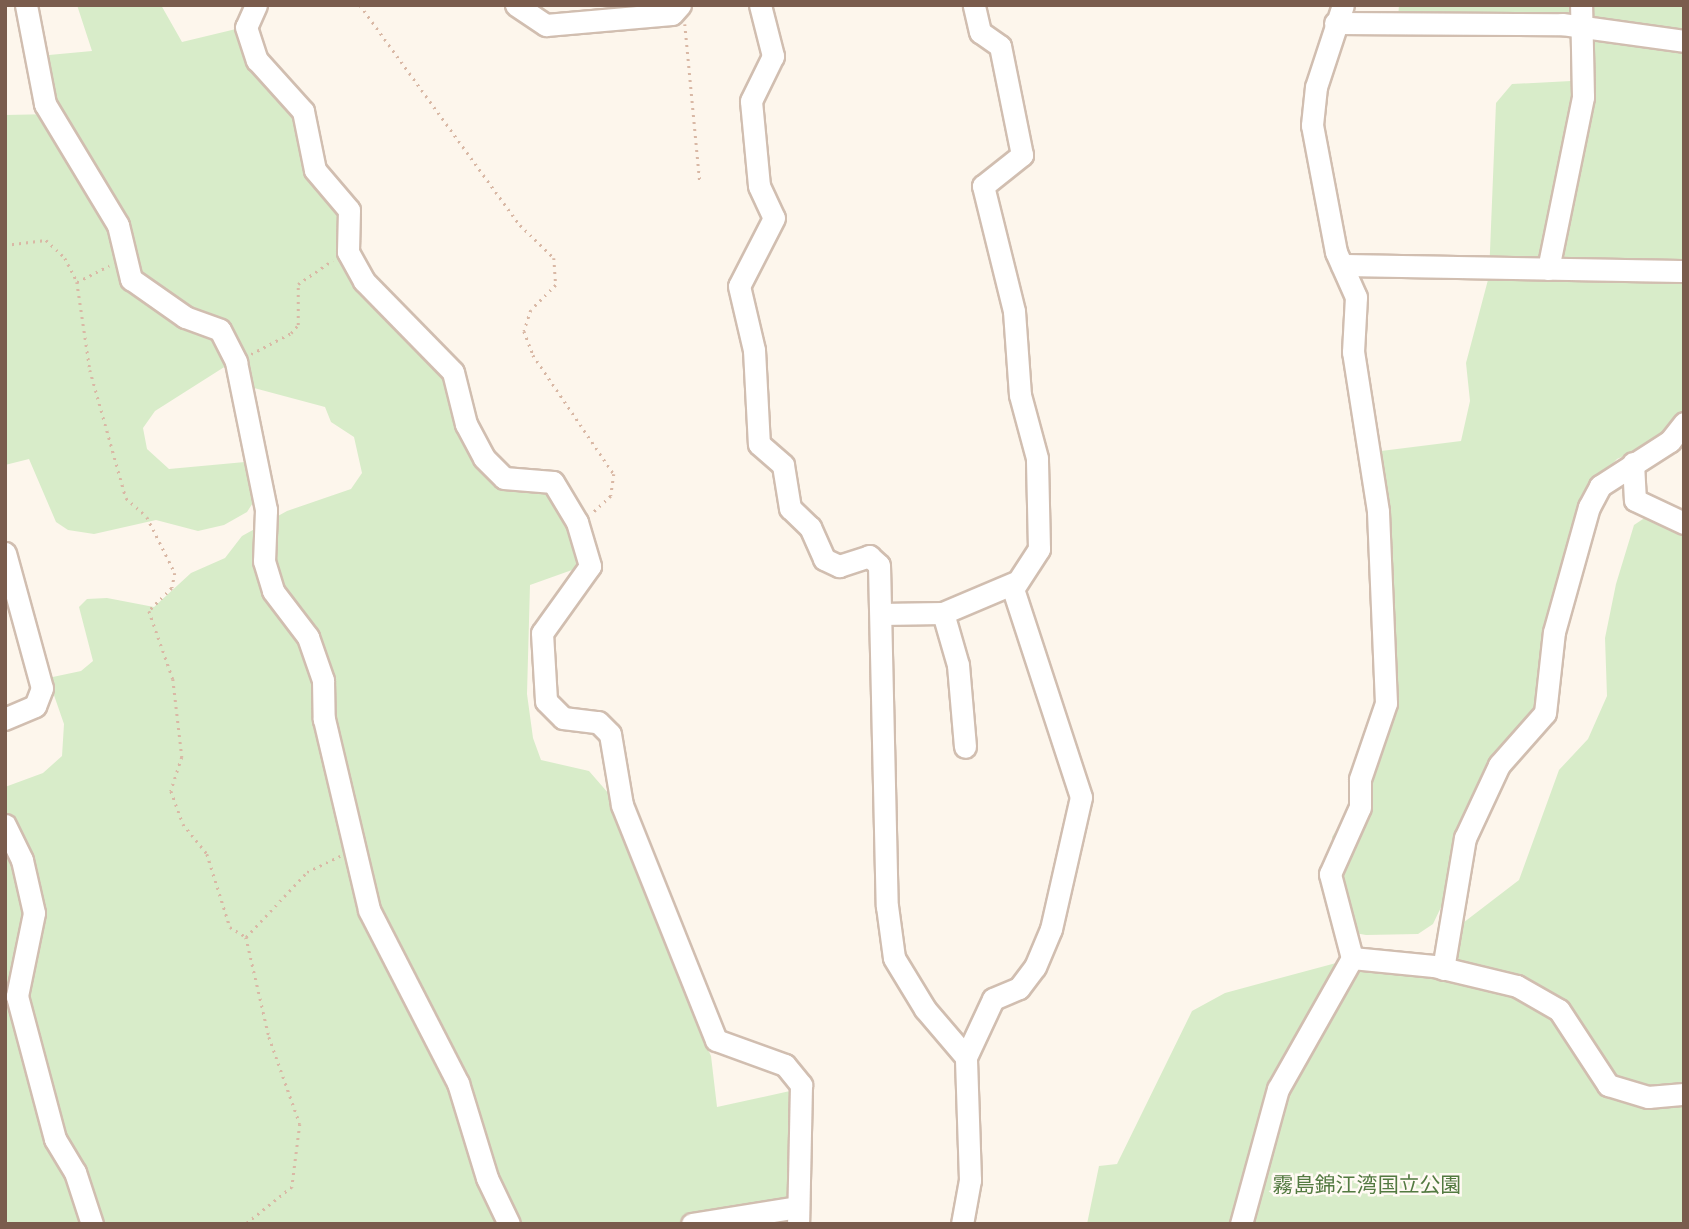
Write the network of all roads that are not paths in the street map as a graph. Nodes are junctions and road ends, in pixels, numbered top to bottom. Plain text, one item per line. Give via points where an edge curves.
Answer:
1 (26, 5) edge
2 (256, 5) edge
3 (516, 5) edge
4 (760, 5) edge
5 (974, 5) edge
6 (678, 7) edge
7 (1339, 14) edge
8 (1581, 16) edge
9 (1684, 40) edge
10 (1342, 265) junction
11 (1548, 269) junction
12 (1684, 271) edge
13 (1684, 423) edge
14 (1633, 463) junction
15 (1684, 523) edge
16 (5, 553) edge
17 (1014, 583) junction
18 (943, 613) junction
19 (881, 614) junction
20 (5, 719) edge
21 (965, 747) dead end
22 (5, 825) edge
23 (1352, 958) junction
24 (1448, 969) junction
25 (966, 1057) junction
26 (1684, 1094) edge
27 (798, 1215) edge
28 (92, 1224) edge
29 (509, 1224) edge
30 (692, 1224) edge
31 (962, 1224) edge
32 (1241, 1224) edge

1 - 29 street via 45,104 118,225 124,259 140,288 220,330 236,362 266,510 264,561 273,591 309,637 323,680 324,719 369,910 458,1083 487,1178
2 - 27 street via 246,27 257,60 303,111 315,170 349,210 348,253 364,281 453,372 466,424 484,458 504,478 554,482 577,522 590,566 542,633 546,701 563,718 598,722 610,734 622,806 716,1040 785,1065 801,1085
3 - 6 street via 546,24
4 - 19 street via 773,56 751,101 760,186 774,218 739,286 754,350 759,444 783,465 790,508 810,527 824,559 839,566 869,556 878,565
5 - 17 street via 979,32 1000,46 1022,155 983,186 1014,311 1020,395 1037,458 1039,549
7 - 8 street
7 - 10 street via 1312,125
8 - 9 street
8 - 11 street via 1583,97
10 - 11 street
10 - 23 street via 1355,289 1359,416 1378,511 1386,703 1360,779 1360,807 1330,874
11 - 12 street
13 - 14 street via 1670,442
14 - 15 street via 1634,500
14 - 24 street via 1600,486 1585,517 1554,632 1545,713 1499,765 1465,838
16 - 20 street via 42,688 35,706
17 - 18 street
17 - 25 street via 1081,797 1051,929 1035,967 1019,988 993,999
18 - 19 street
18 - 21 street via 958,666
19 - 25 street via 887,906 894,958 925,1009
22 - 28 street via 22,860 34,913 17,996 55,1139 75,1172
23 - 24 street
23 - 32 street via 1278,1089
24 - 26 street via 1500,979 1559,1010 1608,1086 1647,1097
25 - 31 street via 970,1180
27 - 30 street

